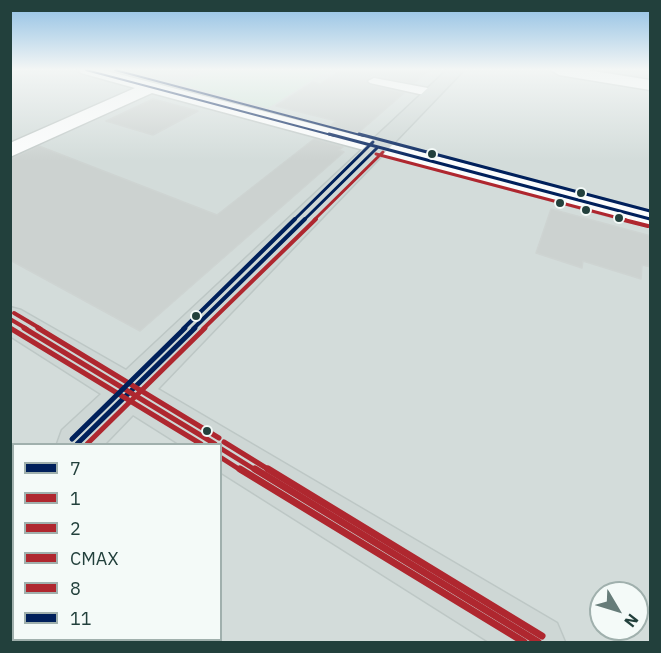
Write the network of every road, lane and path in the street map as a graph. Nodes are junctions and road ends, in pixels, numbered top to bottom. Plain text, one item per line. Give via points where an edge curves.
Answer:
1 (121, 100) edge
2 (202, 100) edge
3 (425, 100) edge
4 (378, 147) junction
5 (10, 151) edge
6 (651, 219) edge
7 (10, 319) edge
8 (130, 392) junction
9 (77, 443) edge
10 (213, 443) edge
11 (222, 449) edge
12 (538, 642) edge

1 - 5 street
2 - 4 street
3 - 4 main road
4 - 6 street
4 - 8 main road
7 - 8 main road
8 - 9 main road
8 - 10 main road
11 - 12 main road

